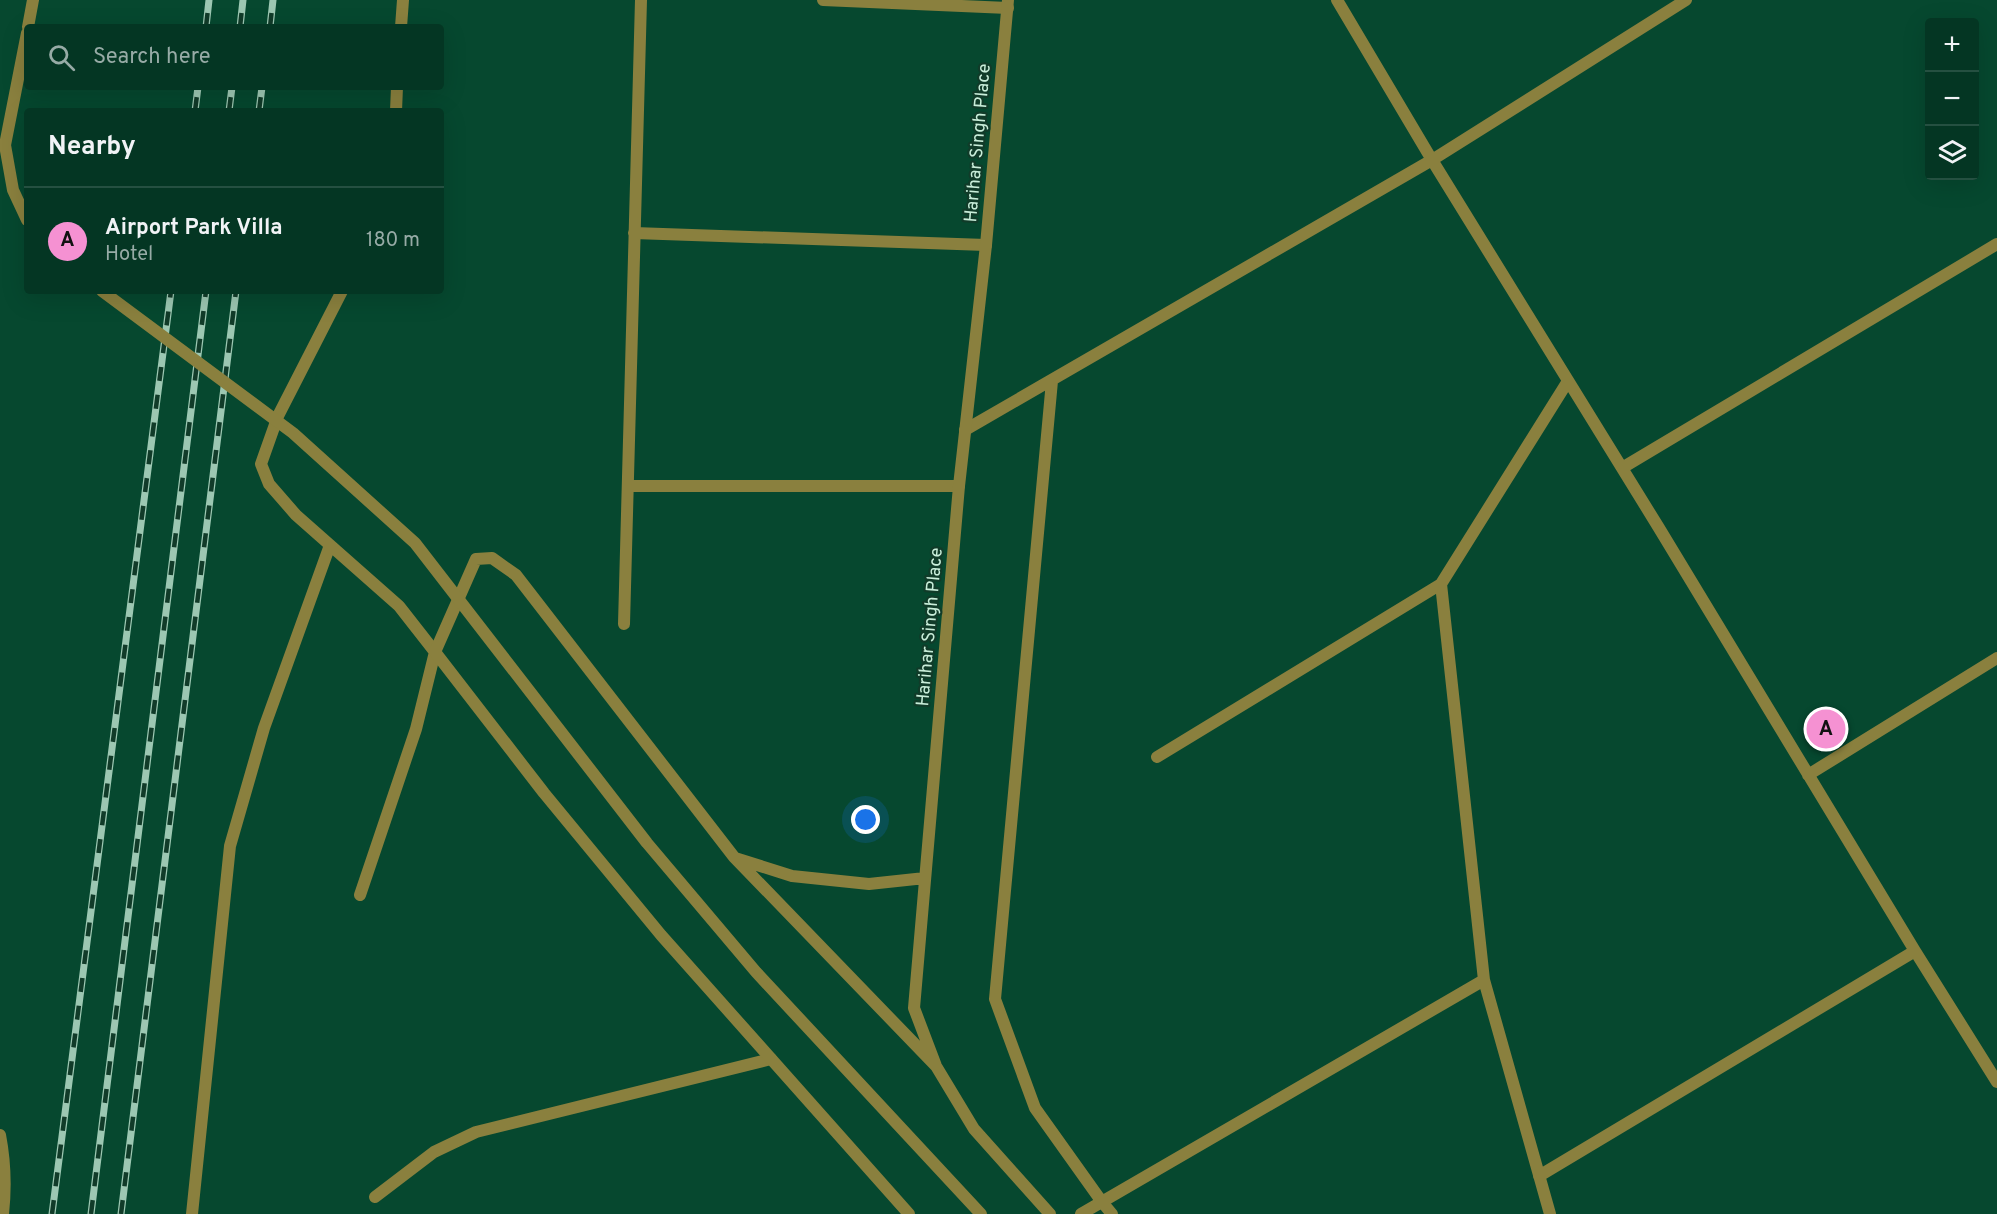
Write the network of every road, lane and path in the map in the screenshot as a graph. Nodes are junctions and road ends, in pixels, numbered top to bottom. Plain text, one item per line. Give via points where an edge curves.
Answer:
1 (33, 0) edge
2 (403, 0) edge
3 (641, 0) edge
4 (823, 0) edge
5 (1337, 0) edge
6 (1686, 0) edge
7 (1008, 4) edge
8 (29, 24) edge
9 (401, 24) edge
10 (24, 48) edge
11 (398, 90) edge
12 (396, 108) edge
13 (1432, 160) junction
14 (24, 213) edge
15 (634, 233) junction
16 (1997, 243) edge
17 (986, 245) junction
18 (106, 294) edge
19 (340, 294) edge
20 (1052, 381) junction
21 (1568, 381) junction
22 (965, 430) junction
23 (1622, 468) junction
24 (628, 486) junction
25 (959, 486) junction
26 (330, 545) junction
27 (1441, 584) junction
28 (624, 624) dead end
29 (435, 652) junction
30 (1997, 658) edge
31 (1157, 757) dead end
32 (1808, 775) junction
33 (734, 857) junction
34 (925, 878) junction
35 (360, 895) dead end
36 (1915, 951) junction
37 (1484, 980) junction
38 (771, 1059) junction
39 (936, 1066) junction
40 (1996, 1077) edge
41 (0, 1135) edge
42 (1539, 1176) junction
43 (375, 1197) dead end
44 (1102, 1202) junction
45 (3, 1214) edge
46 (192, 1214) edge
47 (909, 1214) edge
48 (981, 1214) edge
49 (1050, 1214) edge
50 (1081, 1214) edge
51 (1112, 1214) edge
52 (1550, 1214) edge

1 - 8 street
2 - 9 street
3 - 15 street
4 - 7 street
5 - 13 street
6 - 13 street
7 - 17 street, Harihar Singh Place
10 - 14 street via 5,145 14,190
11 - 12 street
13 - 20 street
13 - 21 street
15 - 17 street
15 - 24 street
16 - 23 street
17 - 22 street, Harihar Singh Place
18 - 48 street, bridge via 293,433 415,543 647,843 756,972
19 - 26 street via 278,416 261,464 269,484
20 - 22 street
20 - 44 street via 995,999 1035,1108
21 - 23 street
21 - 27 street
22 - 25 street, Harihar Singh Place
23 - 32 street
24 - 25 street
24 - 28 street
25 - 34 street, Harihar Singh Place
26 - 29 street via 399,606
26 - 46 street via 264,728 230,846
27 - 31 street
27 - 37 street
29 - 33 street via 476,559 492,558 516,575
29 - 35 street via 416,729
29 - 38 street via 544,793
30 - 32 street
32 - 36 street
33 - 34 street via 792,876 869,884
33 - 39 street
34 - 39 street, Harihar Singh Place via 914,1008
36 - 40 street
36 - 42 street
37 - 42 street
37 - 44 street
38 - 43 street via 476,1132 434,1152
38 - 47 street
39 - 49 street, Harihar Singh Place via 974,1129
41 - 45 street
42 - 52 street
44 - 50 street
44 - 51 street

